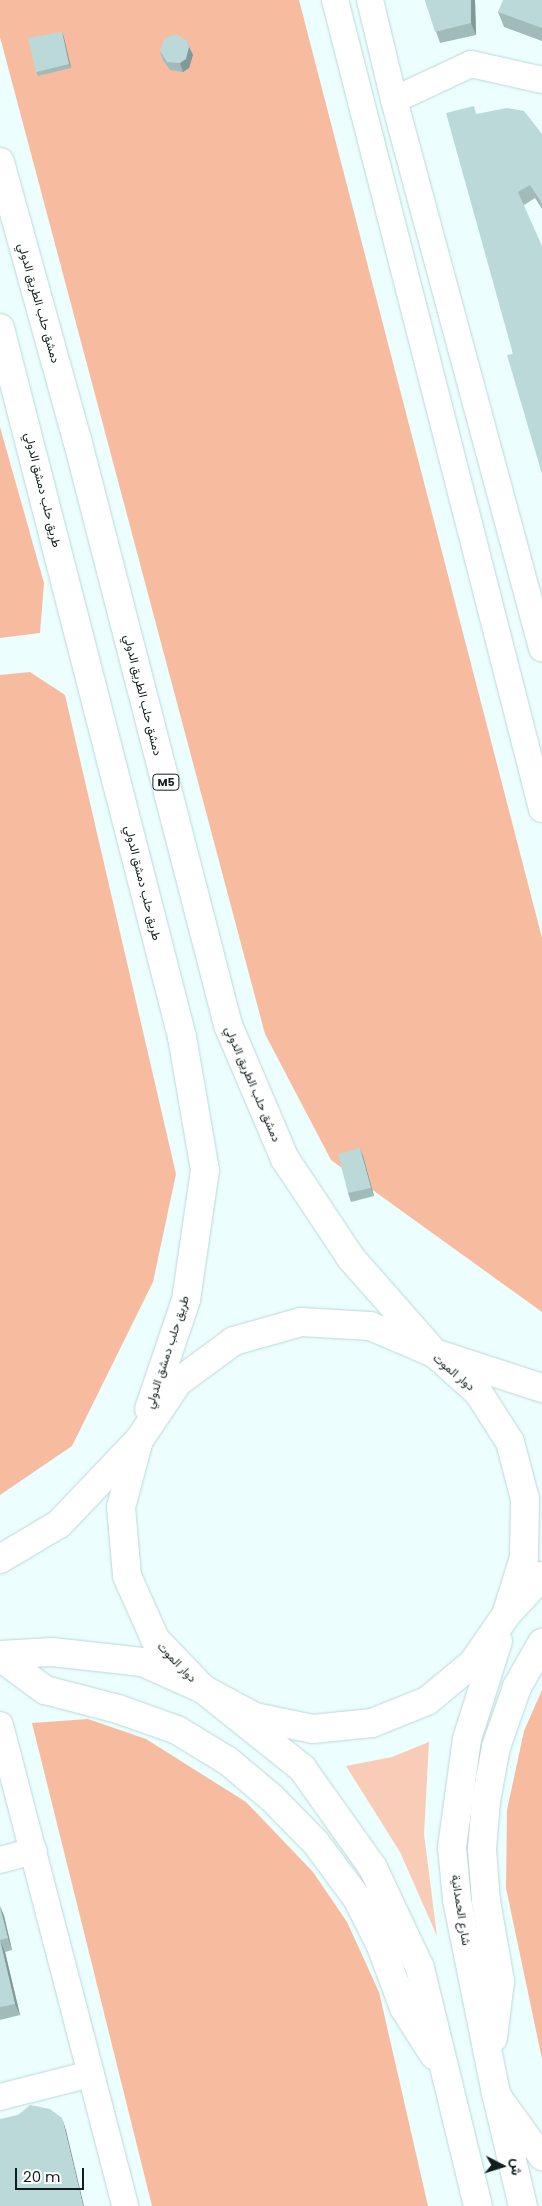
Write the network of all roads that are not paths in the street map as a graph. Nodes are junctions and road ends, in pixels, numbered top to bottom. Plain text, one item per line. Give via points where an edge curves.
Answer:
1 (335, 0) edge
2 (370, 0) edge
3 (542, 80) edge
4 (394, 100) junction
5 (0, 162) edge
6 (0, 328) edge
7 (542, 648) edge
8 (542, 809) edge
9 (434, 1353) junction
10 (542, 1388) edge
11 (139, 1440) junction
12 (0, 1559) edge
13 (542, 1576) edge
14 (506, 1614) junction
15 (542, 1643) edge
16 (0, 1656) edge
17 (203, 1689) junction
18 (0, 1726) edge
19 (34, 1851) junction
20 (0, 1860) edge
21 (490, 2062) junction
22 (91, 2074) junction
23 (446, 2075) junction
24 (496, 2093) junction
25 (0, 2097) edge
26 (542, 2157) edge
27 (126, 2206) edge
28 (478, 2206) edge
29 (523, 2206) edge

1 - 8 street
2 - 4 street
3 - 4 street via 471,64
4 - 7 street
5 - 9 main road, دمشق حلب الطريق الدولي / M5 via 77,438 228,1025 285,1159 351,1258
6 - 11 main road, طريق حلب دمشق الدولي via 182,1037 205,1170 186,1300
9 - 10 main road
9 - 11 main road, دوار الموت via 370,1326 291,1324 234,1342 178,1382
9 - 14 main road, دوار الموت via 478,1392 510,1442 525,1499 524,1558
11 - 12 main road via 59,1524
11 - 17 main road, دوار الموت via 121,1507 127,1576 155,1639
13 - 14 main road
14 - 17 main road, دوار الموت via 472,1663 434,1694 372,1723 303,1727 255,1717
14 - 21 main road, شارع الحمدانية via 467,1739 452,1847 457,1900
15 - 21 main road via 517,1687 496,1747 486,1801 482,1849 485,1893 500,1981
16 - 17 main road via 52,1652 142,1662
16 - 23 main road via 45,1690 118,1708 176,1730 228,1761 272,1798 316,1843 357,1898 381,1946 404,2008
17 - 23 main road via 302,1768 373,1868 420,1968
18 - 19 street
19 - 20 street
19 - 22 street
21 - 24 main road, شارع الحمدانية
22 - 25 street
22 - 27 street
23 - 28 main road
24 - 26 street
24 - 29 main road, شارع الحمدانية

